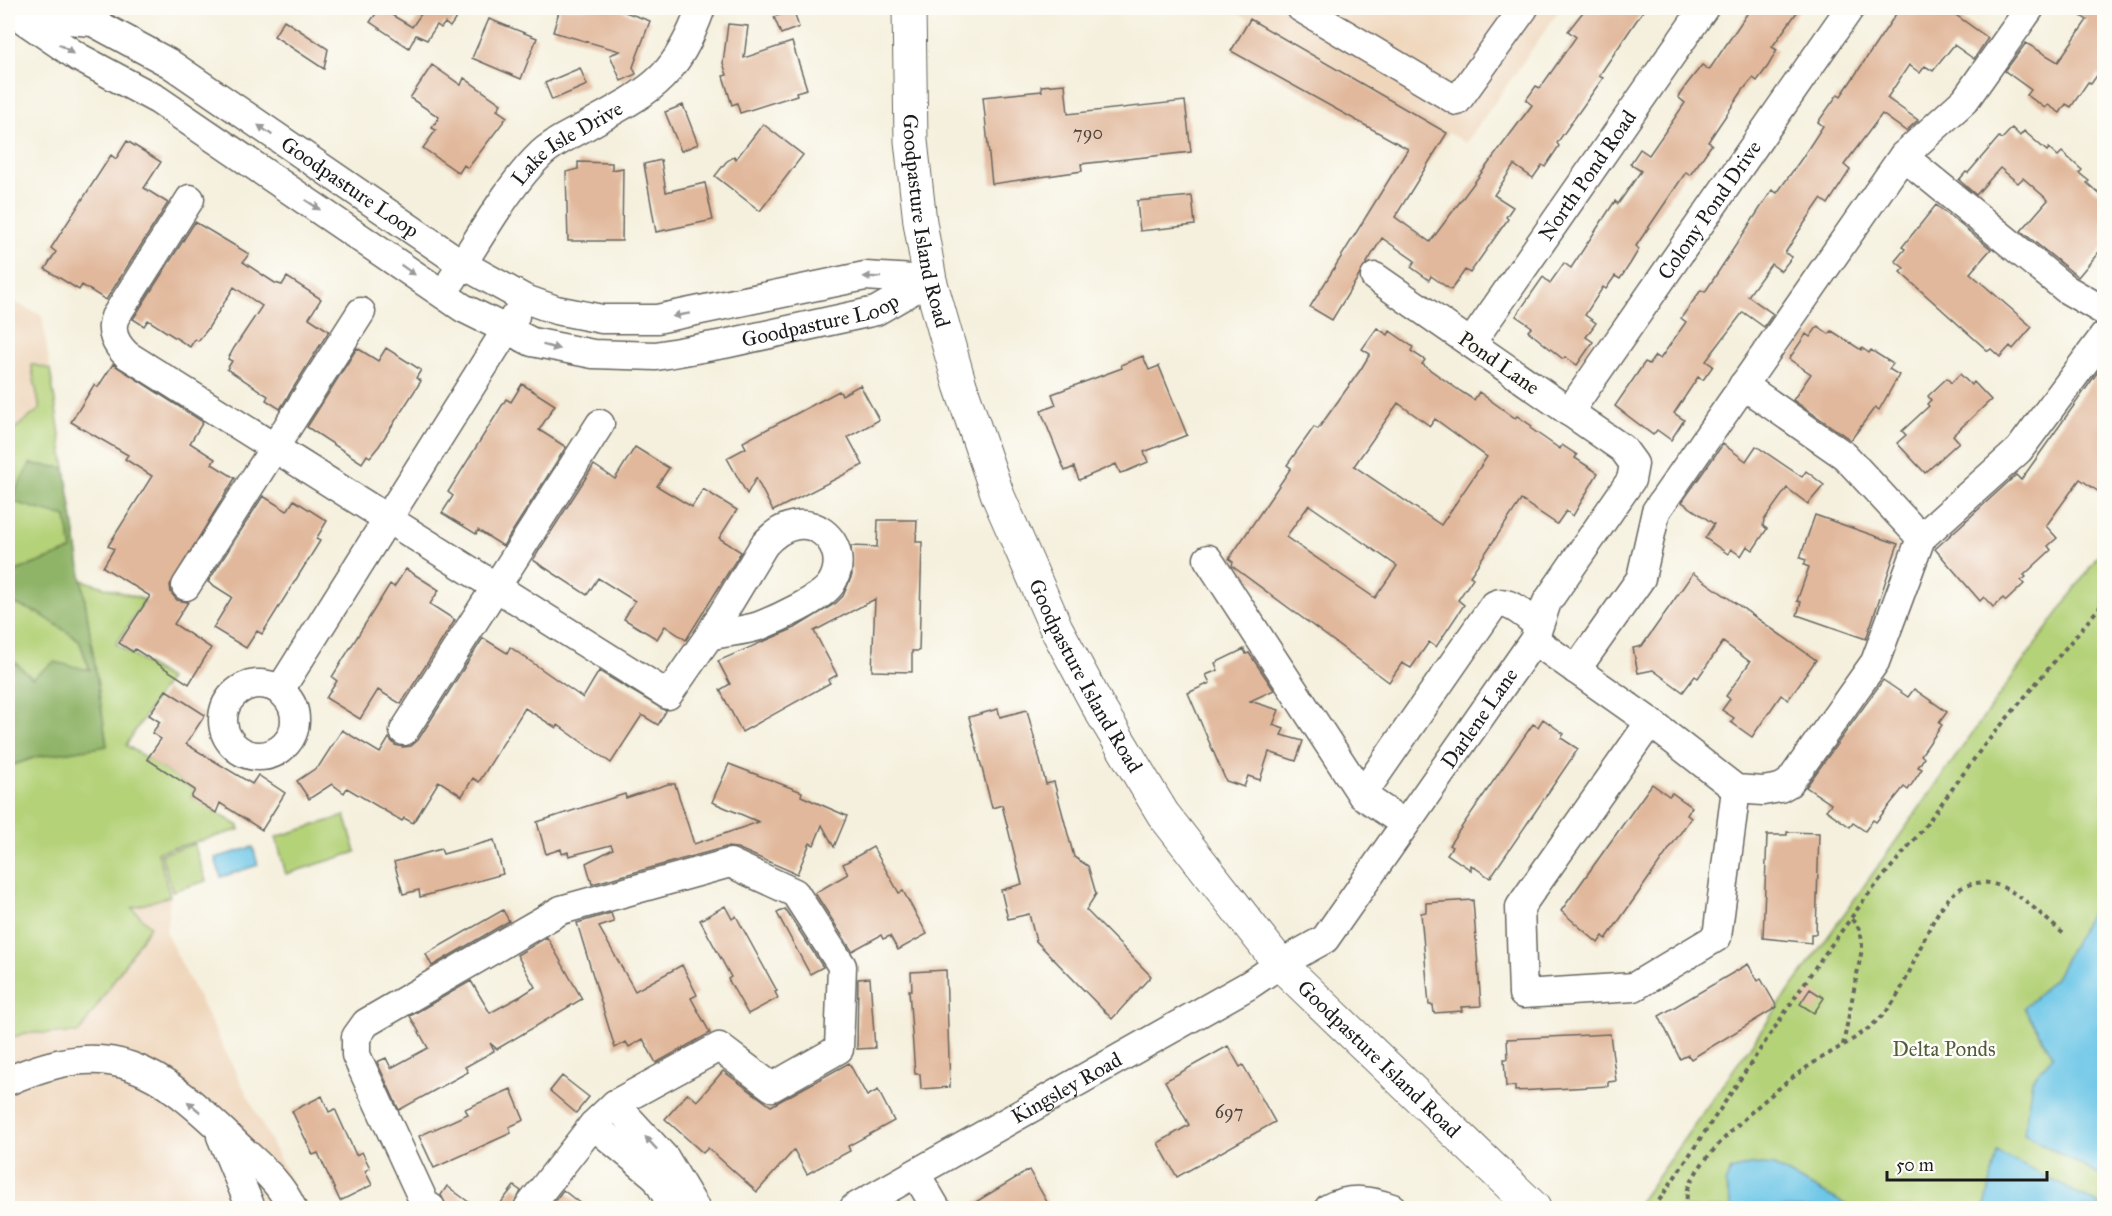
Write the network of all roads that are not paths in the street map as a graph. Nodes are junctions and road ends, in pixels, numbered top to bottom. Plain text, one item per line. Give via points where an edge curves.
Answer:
1 (701, 8) edge
2 (909, 8) edge
3 (1301, 8) edge
4 (1524, 8) edge
5 (1704, 8) edge
6 (1850, 8) edge
7 (2030, 8) edge
8 (13, 14) edge
9 (1903, 156) junction
10 (190, 199) dead end
11 (462, 264) junction
12 (1375, 277) dead end
13 (930, 280) junction
14 (442, 294) junction
15 (525, 299) junction
16 (2104, 311) edge
17 (361, 312) dead end
18 (506, 331) junction
19 (2104, 336) edge
20 (1471, 343) junction
21 (1743, 385) junction
22 (1569, 412) junction
23 (600, 424) dead end
24 (275, 448) junction
25 (1623, 449) joint
26 (387, 519) junction
27 (1921, 538) junction
28 (1208, 559) dead end
29 (186, 586) dead end
30 (496, 587) junction
31 (1536, 632) junction
32 (709, 636) junction
33 (1576, 670) junction
34 (280, 690) dead end
35 (1650, 722) junction
36 (404, 731) dead end
37 (1736, 789) junction
38 (1362, 795) junction
39 (1405, 824) junction
40 (1280, 964) junction
41 (19, 1076) edge
42 (615, 1104) junction
43 (593, 1125) junction
44 (217, 1126) junction
45 (916, 1174) junction
46 (251, 1209) edge
47 (292, 1209) edge
48 (431, 1209) edge
49 (528, 1209) edge
50 (674, 1209) edge
51 (694, 1209) edge
52 (854, 1209) edge
53 (936, 1209) edge
54 (1329, 1209) edge
55 (1392, 1209) edge
56 (1534, 1209) edge

1 - 11 street, Lake Isle Drive via 666,75 637,98 543,152 519,180
2 - 13 main road, Goodpasture Island Road via 911,141
3 - 4 street via 1457,101
5 - 20 street, North Pond Road
6 - 22 street, Colony Pond Drive
7 - 9 street via 1965,100
11 -> 8 street, Goodpasture Loop via 169,63 123,36 93,22
8 -> 14 street, Goodpasture Loop via 78,57 158,100
9 - 16 street via 2066,290
9 - 21 street
10 - 24 street via 115,317 114,338 127,355
11 - 14 street, Lake Isle Drive
11 - 15 street, Goodpasture Loop
12 - 20 street, Pond Lane
13 -> 15 street, Goodpasture Loop via 865,276 688,314 632,320 580,315
18 -> 13 street, Goodpasture Loop via 563,350 656,356 876,311
13 - 40 main road, Goodpasture Island Road via 998,496 1056,628 1163,814
14 - 18 street, Goodpasture Loop
15 - 18 street
17 - 24 street
18 - 26 street
19 - 27 street via 2019,450
20 - 22 street, Pond Lane
21 - 27 street via 1845,456
21 - 33 street via 1656,511 1641,578
22 - 25 street, Pond Lane
23 - 30 street
24 - 26 street
24 - 29 street
25 - 31 street, Darlene Lane via 1634,464 1631,480 1547,602
26 - 30 street
26 - 34 street
27 - 37 street via 1875,662 1789,783 1763,790
28 - 38 street
30 - 32 street via 668,695
30 - 36 street
31 - 33 street
31 - 38 street via 1505,603 1493,606
31 - 39 street, Darlene Lane
32 - 32 street via 759,626 821,595 831,584 837,565 826,534 800,524 774,532
33 - 35 street
35 - 37 street
35 - 37 street via 1520,907 1523,994 1634,987 1717,937
38 - 39 street
39 - 40 street, Darlene Lane via 1325,939
40 - 45 street, Kingsley Road via 1248,986
40 - 56 main road, Goodpasture Island Road
44 -> 41 street via 159,1077 116,1061 69,1061
42 - 43 street
42 - 48 street via 719,1047 772,1087 840,1049 842,966 795,893 730,863 561,910 366,1023 356,1037 356,1055 425,1204
51 -> 42 street via 665,1158
43 - 49 street
43 - 50 street via 656,1177
44 - 46 street
44 - 47 street via 282,1187
45 - 52 street, Kingsley Road
45 - 53 street
54 - 55 street via 1341,1202 1371,1200

